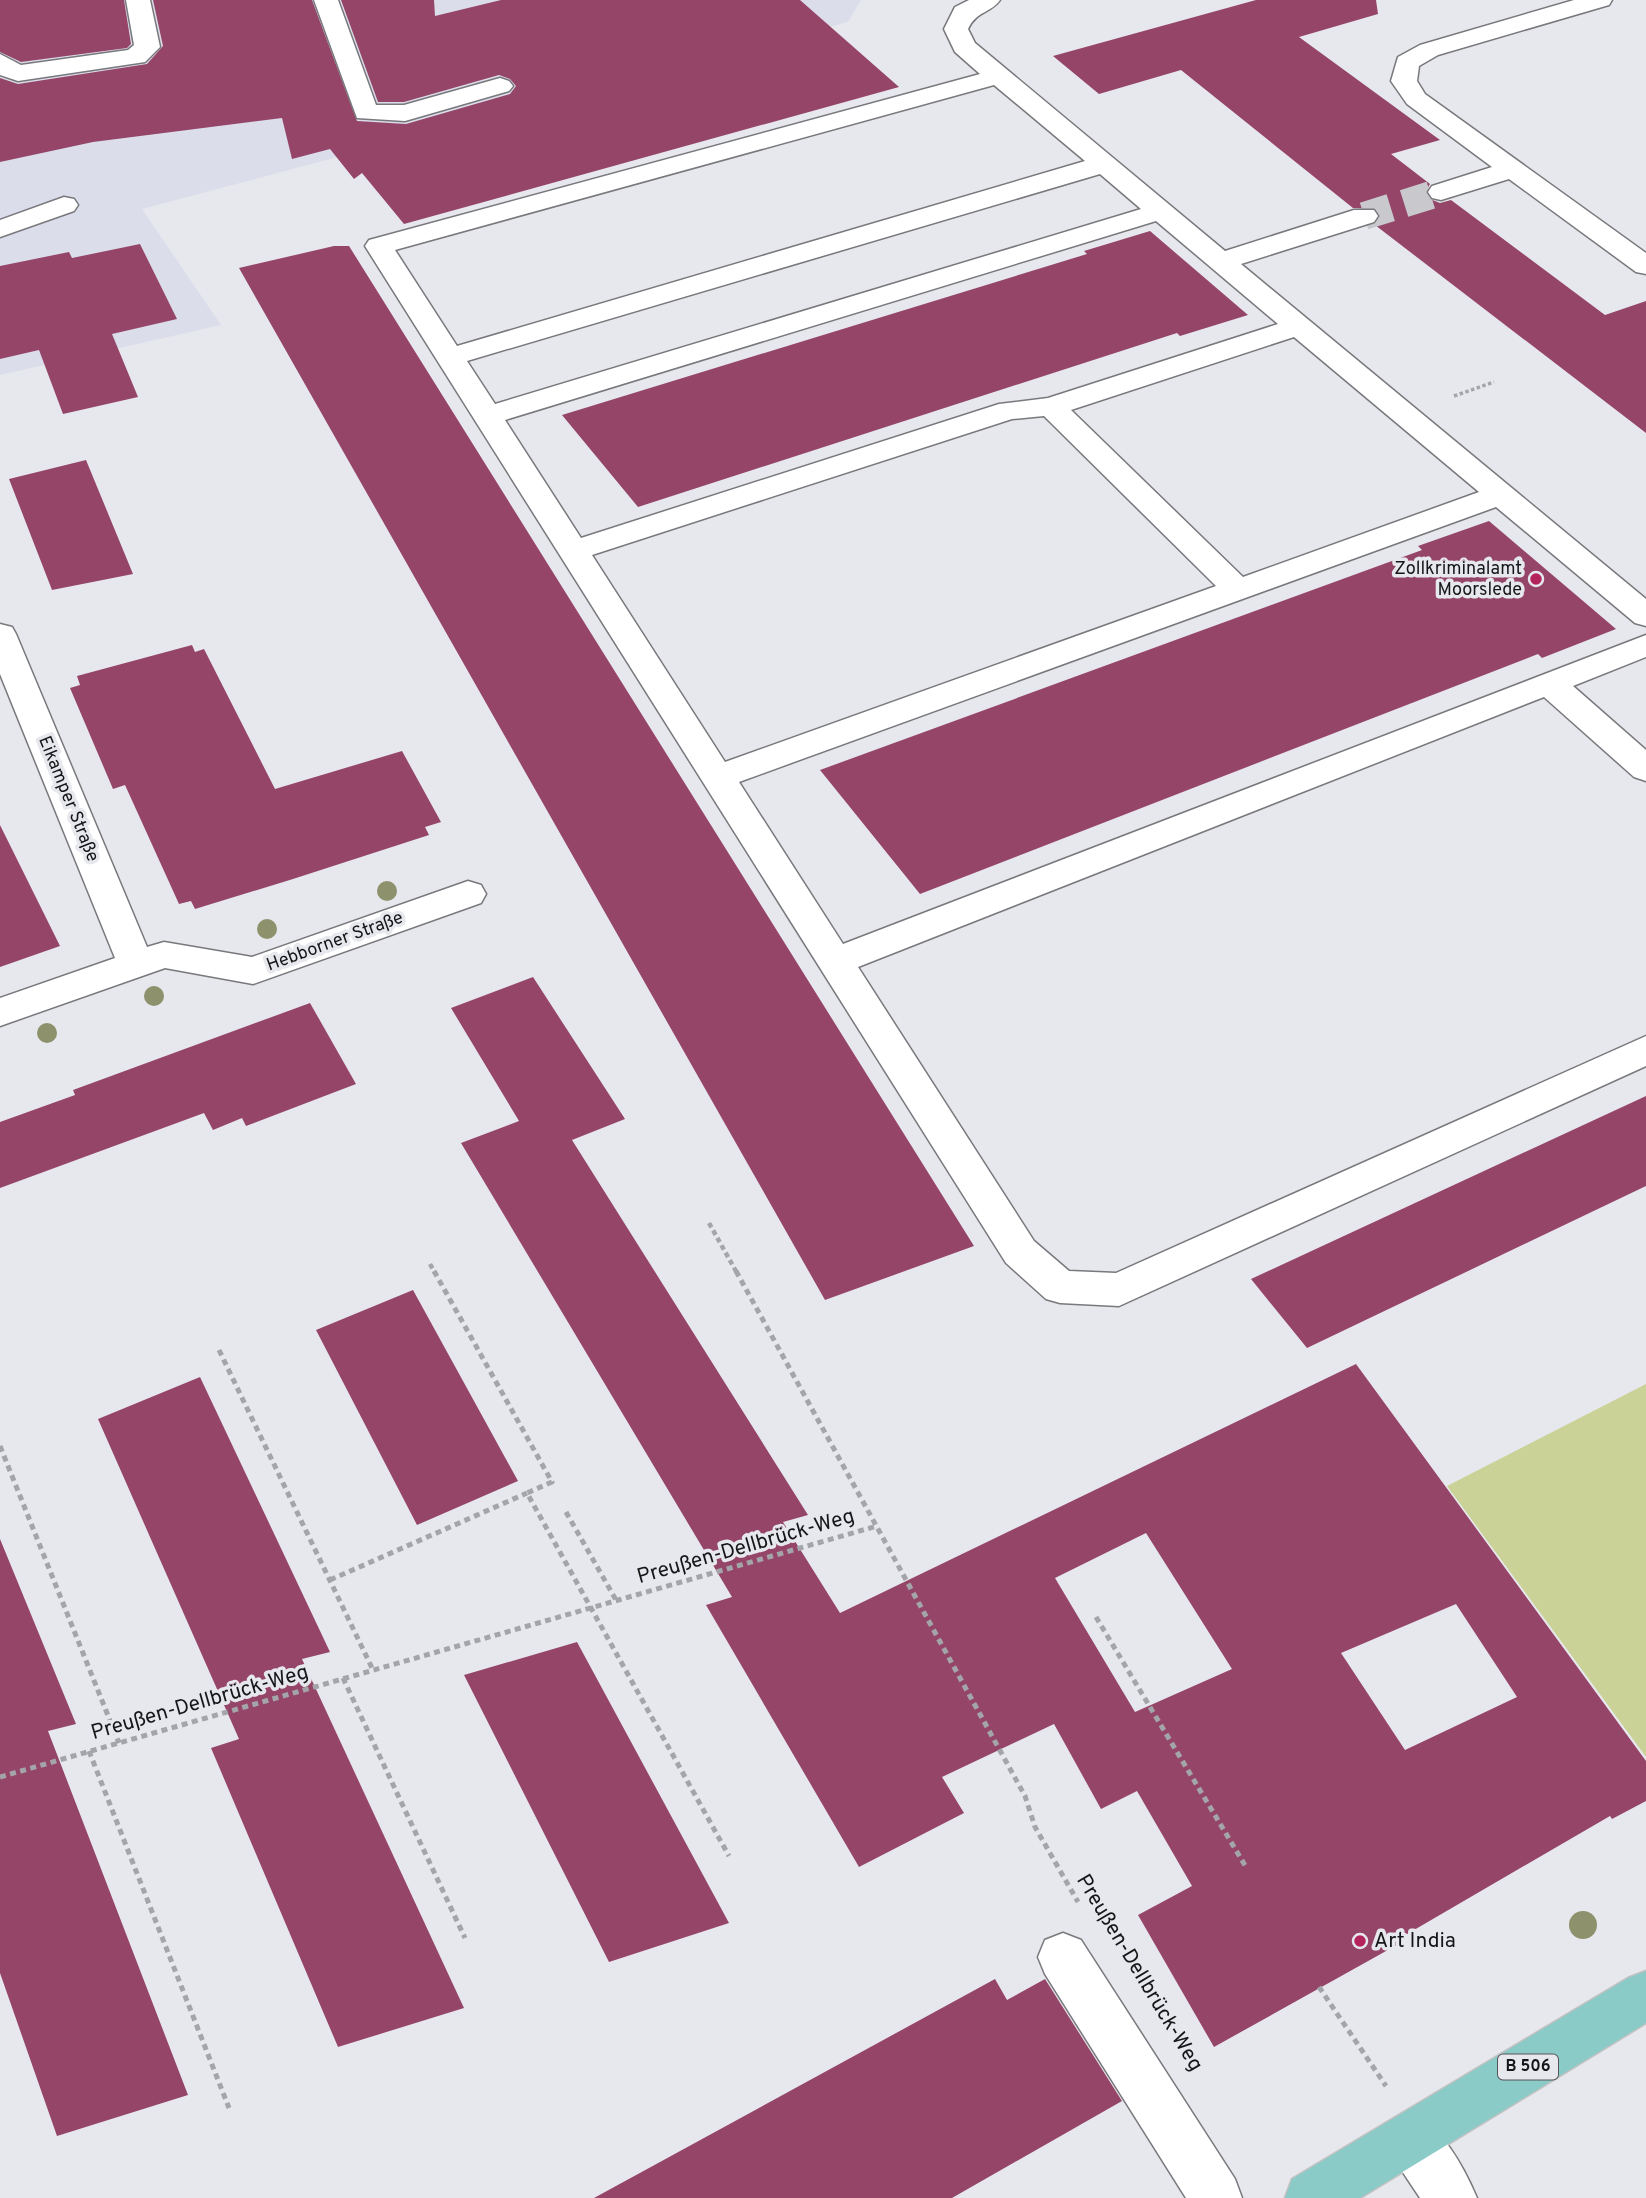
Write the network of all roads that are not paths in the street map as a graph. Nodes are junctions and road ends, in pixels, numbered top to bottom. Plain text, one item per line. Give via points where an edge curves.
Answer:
1 (138, 0) edge
2 (326, 0) edge
3 (988, 0) edge
4 (1600, 0) edge
5 (0, 62) edge
6 (1000, 76) junction
7 (500, 86) dead end
8 (1105, 164) junction
9 (1513, 169) junction
10 (1441, 192) tunnel mouth
11 (64, 205) dead end
12 (1162, 211) junction
13 (1364, 216) tunnel mouth
14 (0, 229) edge
15 (1221, 261) junction
16 (1646, 266) edge
17 (1299, 326) junction
18 (450, 357) junction
19 (1051, 407) junction
20 (487, 416) junction
21 (1501, 495) junction
22 (573, 551) junction
23 (1646, 580) edge
24 (1237, 589) junction
25 (1617, 591) junction
26 (1646, 616) edge
27 (0, 634) edge
28 (1646, 645) edge
29 (1549, 683) junction
30 (1646, 769) edge
31 (718, 777) junction
32 (468, 894) dead end
33 (835, 962) junction
34 (136, 964) junction
35 (0, 1012) edge
36 (1646, 1050) edge
37 (1063, 1957) dead end
38 (1646, 1994) edge
39 (1414, 2135) junction
40 (1216, 2198) edge
41 (1311, 2198) edge
42 (1451, 2198) edge

1 - 5 street via 147,47 136,57 18,73
2 - 7 street via 366,113 405,113
3 - 6 street via 964,12 957,29 964,47
4 - 9 street via 1429,50 1407,62 1404,81 1416,99
6 - 8 street
6 - 18 street via 379,246
8 - 12 street
8 - 18 street
9 - 10 street
9 - 16 street
11 - 14 street
12 - 15 street
12 - 20 street
13 - 15 street
15 - 17 street
17 - 19 street
17 - 21 street
18 - 20 street
19 - 22 street via 1009,410
19 - 24 street
20 - 22 street
21 - 24 street
21 - 25 street
22 - 31 street
23 - 25 street
24 - 31 street
25 - 26 street
27 - 34 street, Eikamper Straße
28 - 29 street
29 - 30 street
29 - 33 street
31 - 33 street
32 - 34 street, Hebborner Straße via 253,971 164,955
33 - 36 street via 1020,1252 1060,1287 1119,1290
34 - 35 street, Hebborner Straße
37 - 40 street
38 - 39 main road, B 506
39 - 41 main road, B 506
39 - 42 street

